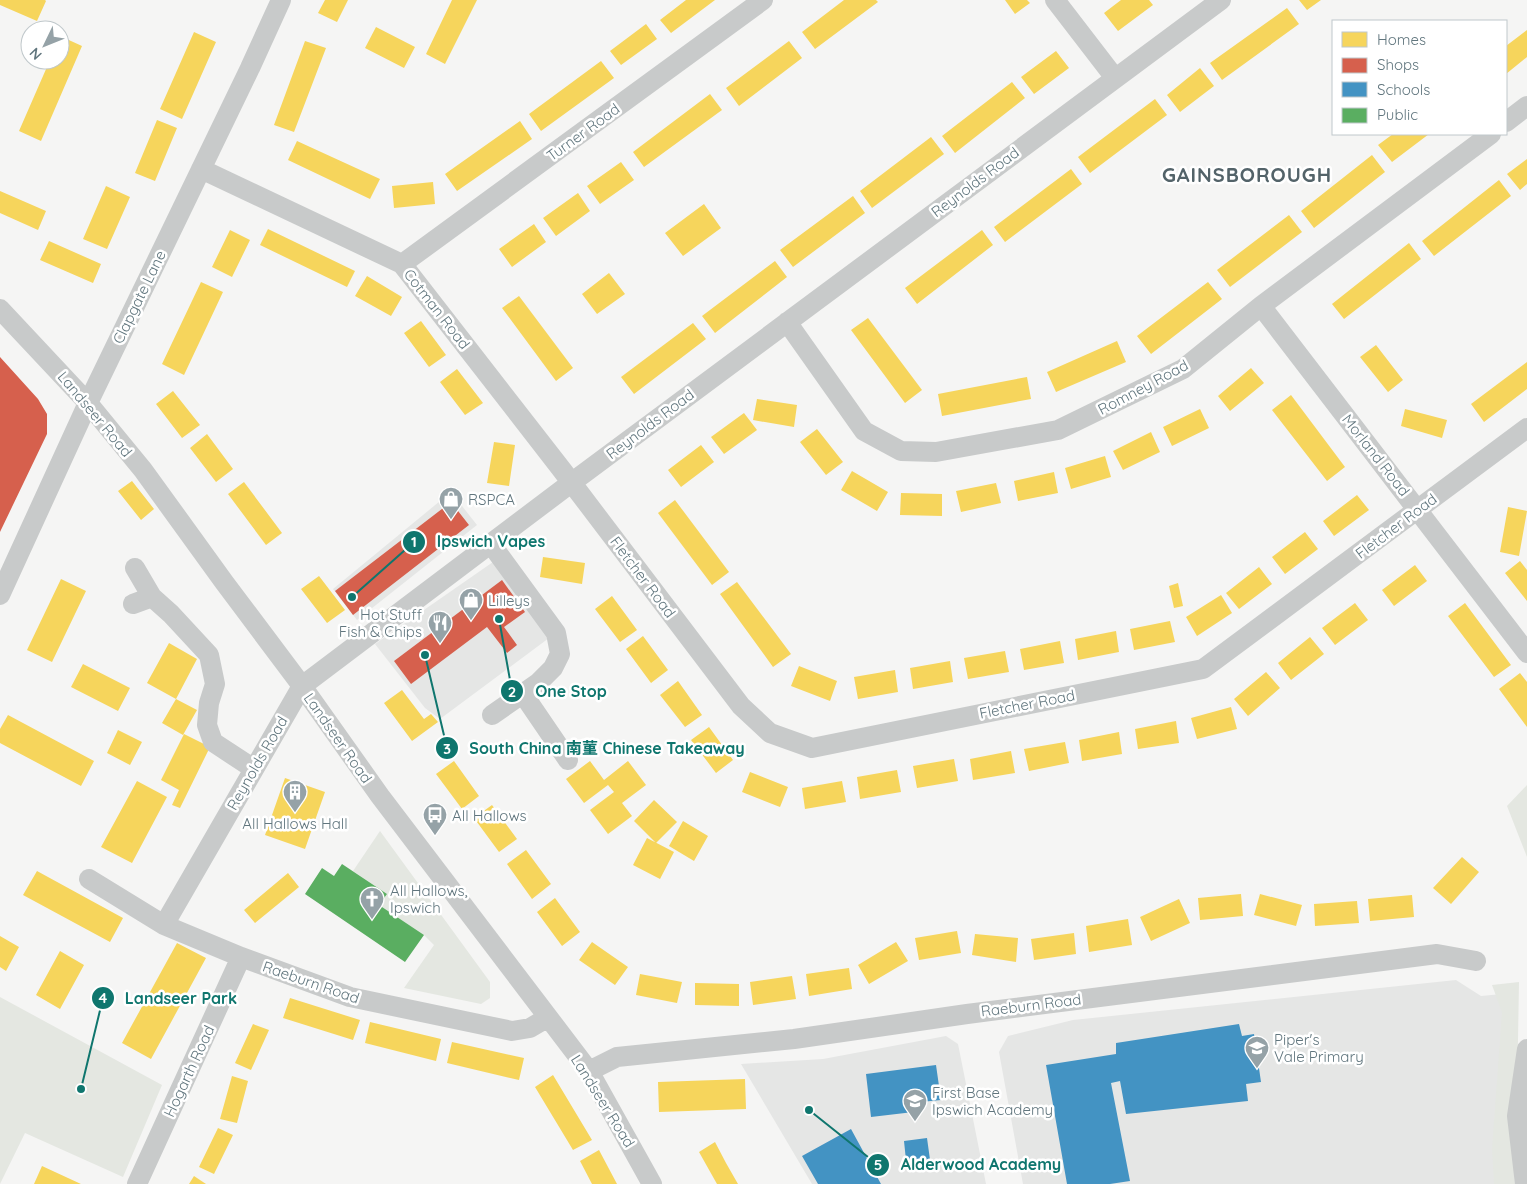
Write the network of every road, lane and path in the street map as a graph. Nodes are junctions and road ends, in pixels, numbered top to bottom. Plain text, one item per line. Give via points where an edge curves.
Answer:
1 (281, 0) edge
2 (763, 0) edge
3 (1055, 0) edge
4 (1222, 0) edge
5 (1115, 78) junction
6 (1527, 106) edge
7 (1507, 121) edge
8 (1489, 135) edge
9 (201, 169) junction
10 (402, 264) junction
11 (1261, 306) junction
12 (0, 309) edge
13 (787, 322) junction
14 (88, 403) junction
15 (1527, 428) edge
16 (571, 482) junction
17 (1418, 509) junction
18 (491, 544) junction
19 (135, 568) dead end
20 (0, 595) edge
21 (152, 597) junction
22 (133, 604) dead end
23 (1527, 652) edge
24 (302, 686) junction
25 (523, 694) junction
26 (492, 715) dead end
27 (568, 760) dead end
28 (254, 770) junction
29 (89, 879) dead end
30 (164, 925) junction
31 (241, 958) junction
32 (1476, 961) dead end
33 (547, 1018) junction
34 (1527, 1049) edge
35 (589, 1071) junction
36 (137, 1184) edge
37 (652, 1184) edge
38 (1525, 1184) edge

1 - 9 street, Clapgate Lane
2 - 10 street, Turner Road
3 - 5 street
4 - 5 street, Reynolds Road
5 - 13 street, Reynolds Road
6 - 7 street
8 - 11 street, Romney Road
9 - 10 street, Cotman Road
9 - 14 street, Clapgate Lane
10 - 16 street, Cotman Road
11 - 13 street, Romney Road via 1183,369 1058,430 936,452 901,452 864,431
11 - 17 street, Morland Road
12 - 14 street, Landseer Road
13 - 16 street, Reynolds Road
14 - 20 street, Clapgate Lane
14 - 24 street, Landseer Road via 143,470
15 - 17 street, Fletcher Road
16 - 17 street, Fletcher Road via 741,706 770,733 812,748 1204,669
16 - 18 street, Reynolds Road
17 - 23 street, Morland Road
18 - 24 street, Reynolds Road
18 - 25 street via 556,634 560,654 553,668
19 - 21 street
21 - 22 street
21 - 28 street via 209,655 215,684 207,725 213,742
24 - 28 street, Reynolds Road
24 - 33 street, Landseer Road via 380,796
25 - 26 street
25 - 27 street
28 - 30 street, Reynolds Road
29 - 30 street, Raeburn Road
30 - 31 street, Raeburn Road
31 - 33 street, Raeburn Road via 350,997 512,1031 530,1028
31 - 36 street, Hogarth Road
32 - 35 street, Raeburn Road via 1437,954 794,1039 617,1057
33 - 35 street, Landseer Road
34 - 38 street via 1517,1116
35 - 37 street, Landseer Road

